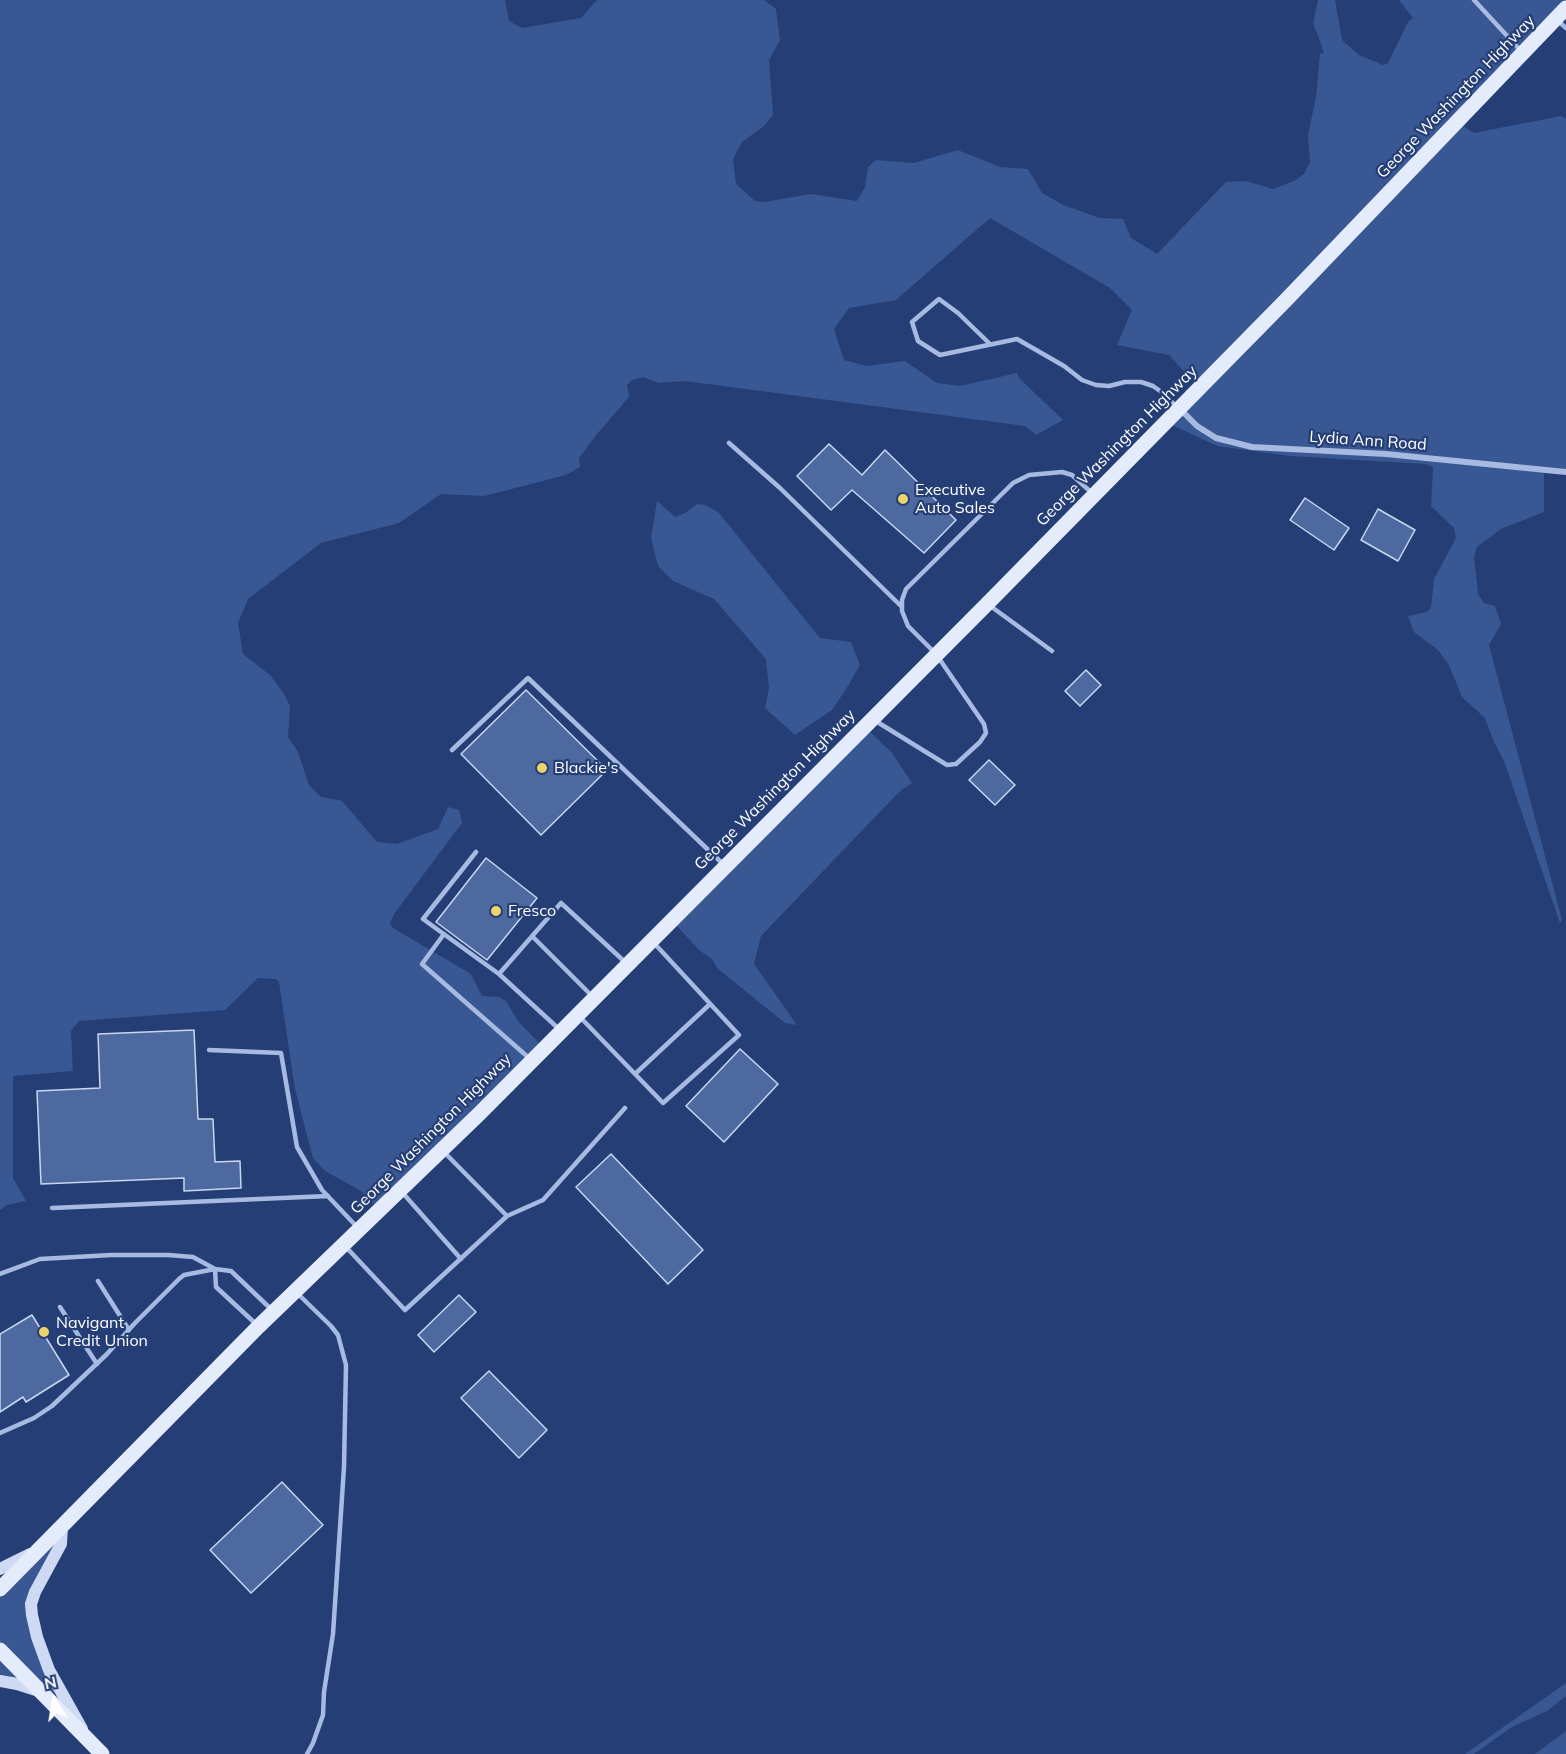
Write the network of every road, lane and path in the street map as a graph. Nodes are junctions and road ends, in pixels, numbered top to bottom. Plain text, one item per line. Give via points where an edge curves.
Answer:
1 (1474, 0) edge
2 (1563, 19) edge
3 (1523, 53) junction
4 (990, 344) junction
5 (1179, 409) junction
6 (729, 443) dead end
7 (1566, 472) edge
8 (1094, 495) junction
9 (987, 604) junction
10 (902, 607) junction
11 (1052, 651) dead end
12 (936, 654) junction
13 (872, 718) junction
14 (452, 750) dead end
15 (477, 852) dead end
16 (725, 866) junction
17 (444, 934) junction
18 (532, 936) junction
19 (651, 940) junction
20 (627, 964) junction
21 (499, 975) junction
22 (594, 998) junction
23 (710, 1004) junction
24 (577, 1014) junction
25 (561, 1031) junction
26 (209, 1050) dead end
27 (532, 1060) junction
28 (635, 1074) junction
29 (625, 1108) dead end
30 (442, 1149) junction
31 (400, 1190) junction
32 (328, 1196) junction
33 (52, 1208) dead end
34 (507, 1216) junction
35 (359, 1230) junction
36 (344, 1245) junction
37 (460, 1259) junction
38 (214, 1269) junction
39 (0, 1274) edge
40 (98, 1281) dead end
41 (295, 1292) junction
42 (60, 1307) dead end
43 (274, 1311) junction
44 (259, 1326) junction
45 (129, 1330) junction
46 (97, 1364) junction
47 (0, 1433) edge
48 (62, 1526) junction
49 (0, 1569) edge
50 (0, 1588) edge
51 (0, 1650) edge
52 (0, 1681) edge
53 (41, 1691) junction
54 (86, 1737) junction
55 (102, 1754) edge
56 (307, 1754) edge

1 - 3 lane
2 - 3 main road, George Washington Highway
3 - 5 main road, George Washington Highway
4 - 4 lane via 940,355 918,341 912,322 939,299
4 - 5 lane via 1017,339 1082,380 1109,386 1141,382 1163,393
5 - 7 street, Lydia Ann Road via 1216,438 1252,447 1386,454
5 - 8 main road, George Washington Highway
6 - 10 lane
8 - 9 main road, George Washington Highway
8 - 10 lane via 1072,475 1062,472 1029,475 1013,483 906,589
9 - 11 lane
9 - 12 main road, George Washington Highway
10 - 12 lane via 908,626
12 - 13 main road, George Washington Highway
12 - 13 lane via 984,724 986,733 980,742 956,764 947,765
13 - 16 main road, George Washington Highway
14 - 16 lane via 528,678
15 - 17 lane via 423,918
16 - 19 main road, George Washington Highway
17 - 21 lane
17 - 27 lane via 422,964
18 - 20 lane via 561,903
18 - 21 lane
18 - 22 lane
19 - 20 main road, George Washington Highway
19 - 23 lane
20 - 22 main road, George Washington Highway
21 - 25 lane
22 - 24 main road, George Washington Highway
23 - 28 lane
23 - 28 lane via 739,1035 663,1103
24 - 25 main road, George Washington Highway
24 - 28 lane
25 - 27 main road, George Washington Highway
26 - 32 lane via 281,1053 297,1147
27 - 30 main road, George Washington Highway
29 - 34 lane via 543,1200
30 - 31 main road, George Washington Highway
30 - 34 lane
31 - 35 main road, George Washington Highway
31 - 37 lane
32 - 33 lane
32 - 35 lane
34 - 37 lane
35 - 36 main road, George Washington Highway
36 - 37 lane via 405,1310
36 - 41 main road, George Washington Highway
38 - 39 lane via 193,1257 111,1255 40,1259
38 - 43 lane via 231,1271
38 - 44 lane via 216,1287
38 - 45 lane via 184,1275
40 - 45 lane
41 - 43 main road, George Washington Highway
41 - 56 lane via 338,1335 346,1365 333,1634 323,1715
42 - 46 lane
43 - 44 main road, George Washington Highway
44 - 48 main road, George Washington Highway
45 - 46 lane
46 - 47 lane via 52,1406
48 - 49 main road via 36,1551
48 - 50 main road, George Washington Highway
48 - 54 main road via 61,1544 35,1592 32,1615 49,1670
51 - 53 main road
52 - 53 main road
53 - 54 main road
54 - 55 main road

